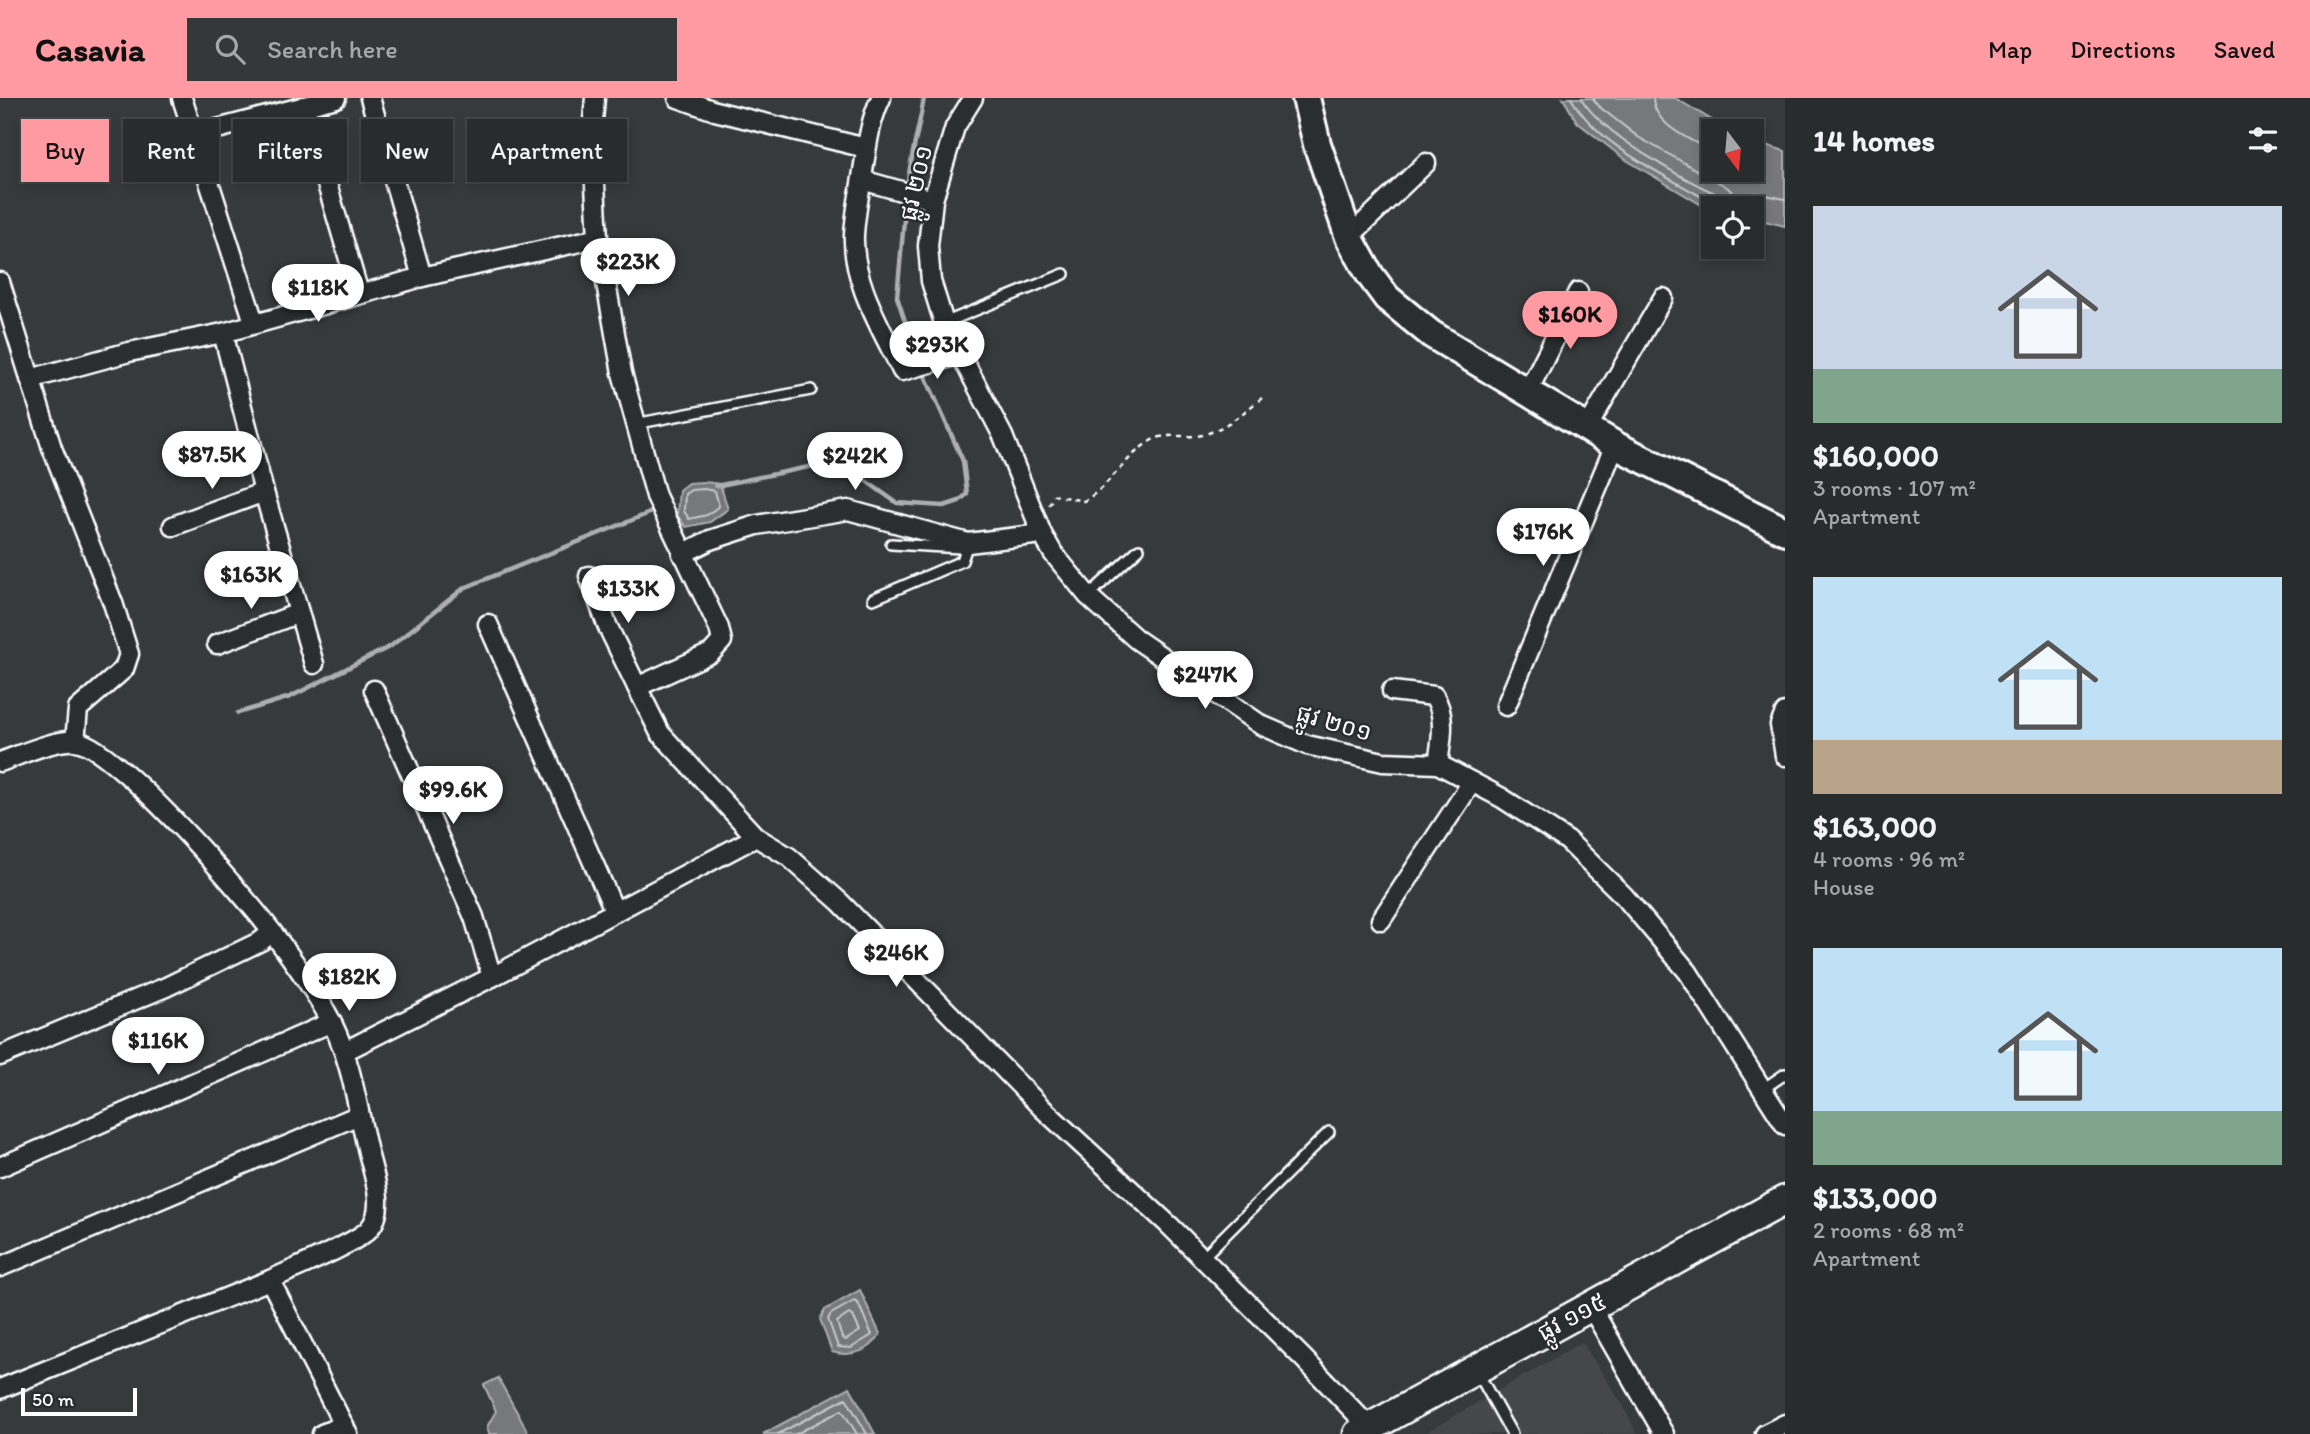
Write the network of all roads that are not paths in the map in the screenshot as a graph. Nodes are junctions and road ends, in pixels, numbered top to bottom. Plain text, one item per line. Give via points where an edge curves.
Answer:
1 (182, 98) edge
2 (335, 98) edge
3 (370, 98) edge
4 (595, 98) edge
5 (678, 98) edge
6 (881, 98) edge
7 (974, 98) edge
8 (1306, 98) edge
9 (304, 106) junction
10 (189, 119) edge
11 (219, 128) edge
12 (866, 148) junction
13 (1426, 163) dead end
14 (862, 180) junction
15 (209, 182) edge
16 (933, 200) junction
17 (1349, 237) junction
18 (598, 238) junction
19 (1064, 274) dead end
20 (422, 277) junction
21 (0, 282) edge
22 (1578, 292) dead end
23 (359, 293) junction
24 (1663, 298) dead end
25 (254, 322) junction
26 (944, 323) junction
27 (223, 332) junction
28 (962, 354) junction
29 (30, 379) junction
30 (811, 390) dead end
31 (1527, 393) junction
32 (635, 424) junction
33 (1587, 428) junction
34 (1615, 445) junction
35 (264, 492) junction
36 (173, 526) dead end
37 (1040, 529) junction
38 (1785, 531) edge
39 (891, 544) dead end
40 (967, 546) junction
41 (1139, 549) dead end
42 (682, 554) junction
43 (589, 576) dead end
44 (1088, 596) junction
45 (873, 599) dead end
46 (299, 613) junction
47 (488, 624) dead end
48 (217, 645) dead end
49 (314, 664) dead end
50 (637, 687) junction
51 (374, 690) dead end
52 (1392, 691) dead end
53 (1506, 706) dead end
54 (1785, 713) edge
55 (75, 741) junction
56 (1785, 756) edge
57 (0, 762) edge
58 (1438, 764) junction
59 (1472, 782) junction
60 (756, 837) junction
61 (615, 912) junction
62 (1381, 920) dead end
63 (272, 932) junction
64 (492, 977) junction
65 (332, 1022) junction
66 (345, 1051) junction
67 (0, 1056) edge
68 (1785, 1074) edge
69 (1763, 1089) junction
70 (359, 1115) junction
71 (1785, 1125) edge
72 (1329, 1132) dead end
73 (0, 1167) edge
74 (1785, 1200) edge
75 (1202, 1258) junction
76 (0, 1267) edge
77 (270, 1280) junction
78 (1591, 1307) junction
79 (1476, 1368) junction
80 (0, 1389) edge
81 (1785, 1424) edge
82 (346, 1429) edge
83 (1364, 1431) edge
84 (322, 1434) edge
85 (1512, 1434) edge
86 (1664, 1434) edge
87 (1765, 1434) edge

1 - 10 street
2 - 9 street
3 - 20 street
4 - 18 street via 592,132
5 - 12 street
6 - 12 street
7 - 16 street, ផ្លូវ ២០១ via 956,127
8 - 17 street
9 - 11 street
9 - 23 street
12 - 14 street
13 - 17 street
14 - 16 street
14 - 28 street via 854,236 857,264 867,298 902,371
15 - 25 street
16 - 26 street, ផ្លូវ ២០១ via 928,246 931,281
17 - 31 street via 1387,298 1431,334
18 - 20 street
18 - 32 street
19 - 26 lane
20 - 23 street
21 - 29 street
22 - 31 street
23 - 25 street
24 - 33 street
25 - 27 street
26 - 28 street, ផ្លូវ ២០១
27 - 29 street
27 - 35 street
28 - 37 street, ផ្លូវ ២០១ via 1003,436
29 - 55 street via 129,654 124,669 78,709
30 - 32 lane
31 - 33 street
32 - 42 street via 657,499
33 - 34 street
34 - 38 street
34 - 53 street
35 - 36 street
35 - 46 street
37 - 40 street
37 - 44 street, ផ្លូវ ២០១
39 - 40 lane
40 - 42 street via 848,510 757,525
40 - 45 lane via 955,566
41 - 44 lane
42 - 50 street via 722,641 711,653
43 - 50 street
44 - 58 street, ផ្លូវ ២០១ via 1136,639 1261,725 1307,745 1383,762
46 - 48 street
46 - 49 street
47 - 61 street
50 - 60 street via 660,733
51 - 64 street via 474,917
52 - 58 street via 1434,696 1438,702 1443,730
54 - 56 street via 1780,725
55 - 57 street via 40,747
55 - 63 street via 95,747 156,802
58 - 59 street, ផ្លូវ ២០១
59 - 62 street
59 - 69 street, ផ្លូវ ២០១ via 1568,841 1624,896 1688,972
60 - 61 street
60 - 75 street via 789,857 840,902 1042,1108
61 - 64 street
63 - 65 street
63 - 67 street via 166,987
64 - 66 street
65 - 66 street
65 - 73 street
66 - 70 street
68 - 69 lane
69 - 71 street, ផ្លូវ ២០១
70 - 76 street
70 - 77 street via 378,1192 377,1214 370,1229
72 - 75 lane
74 - 78 main road, ផ្លូវ ១១៥
75 - 83 street
77 - 80 street
77 - 82 street
78 - 79 main road, ផ្លូវ ១១៥
78 - 86 street
79 - 83 main road, ផ្លូវ ១១៥
79 - 85 lane
81 - 87 street
82 - 84 street

